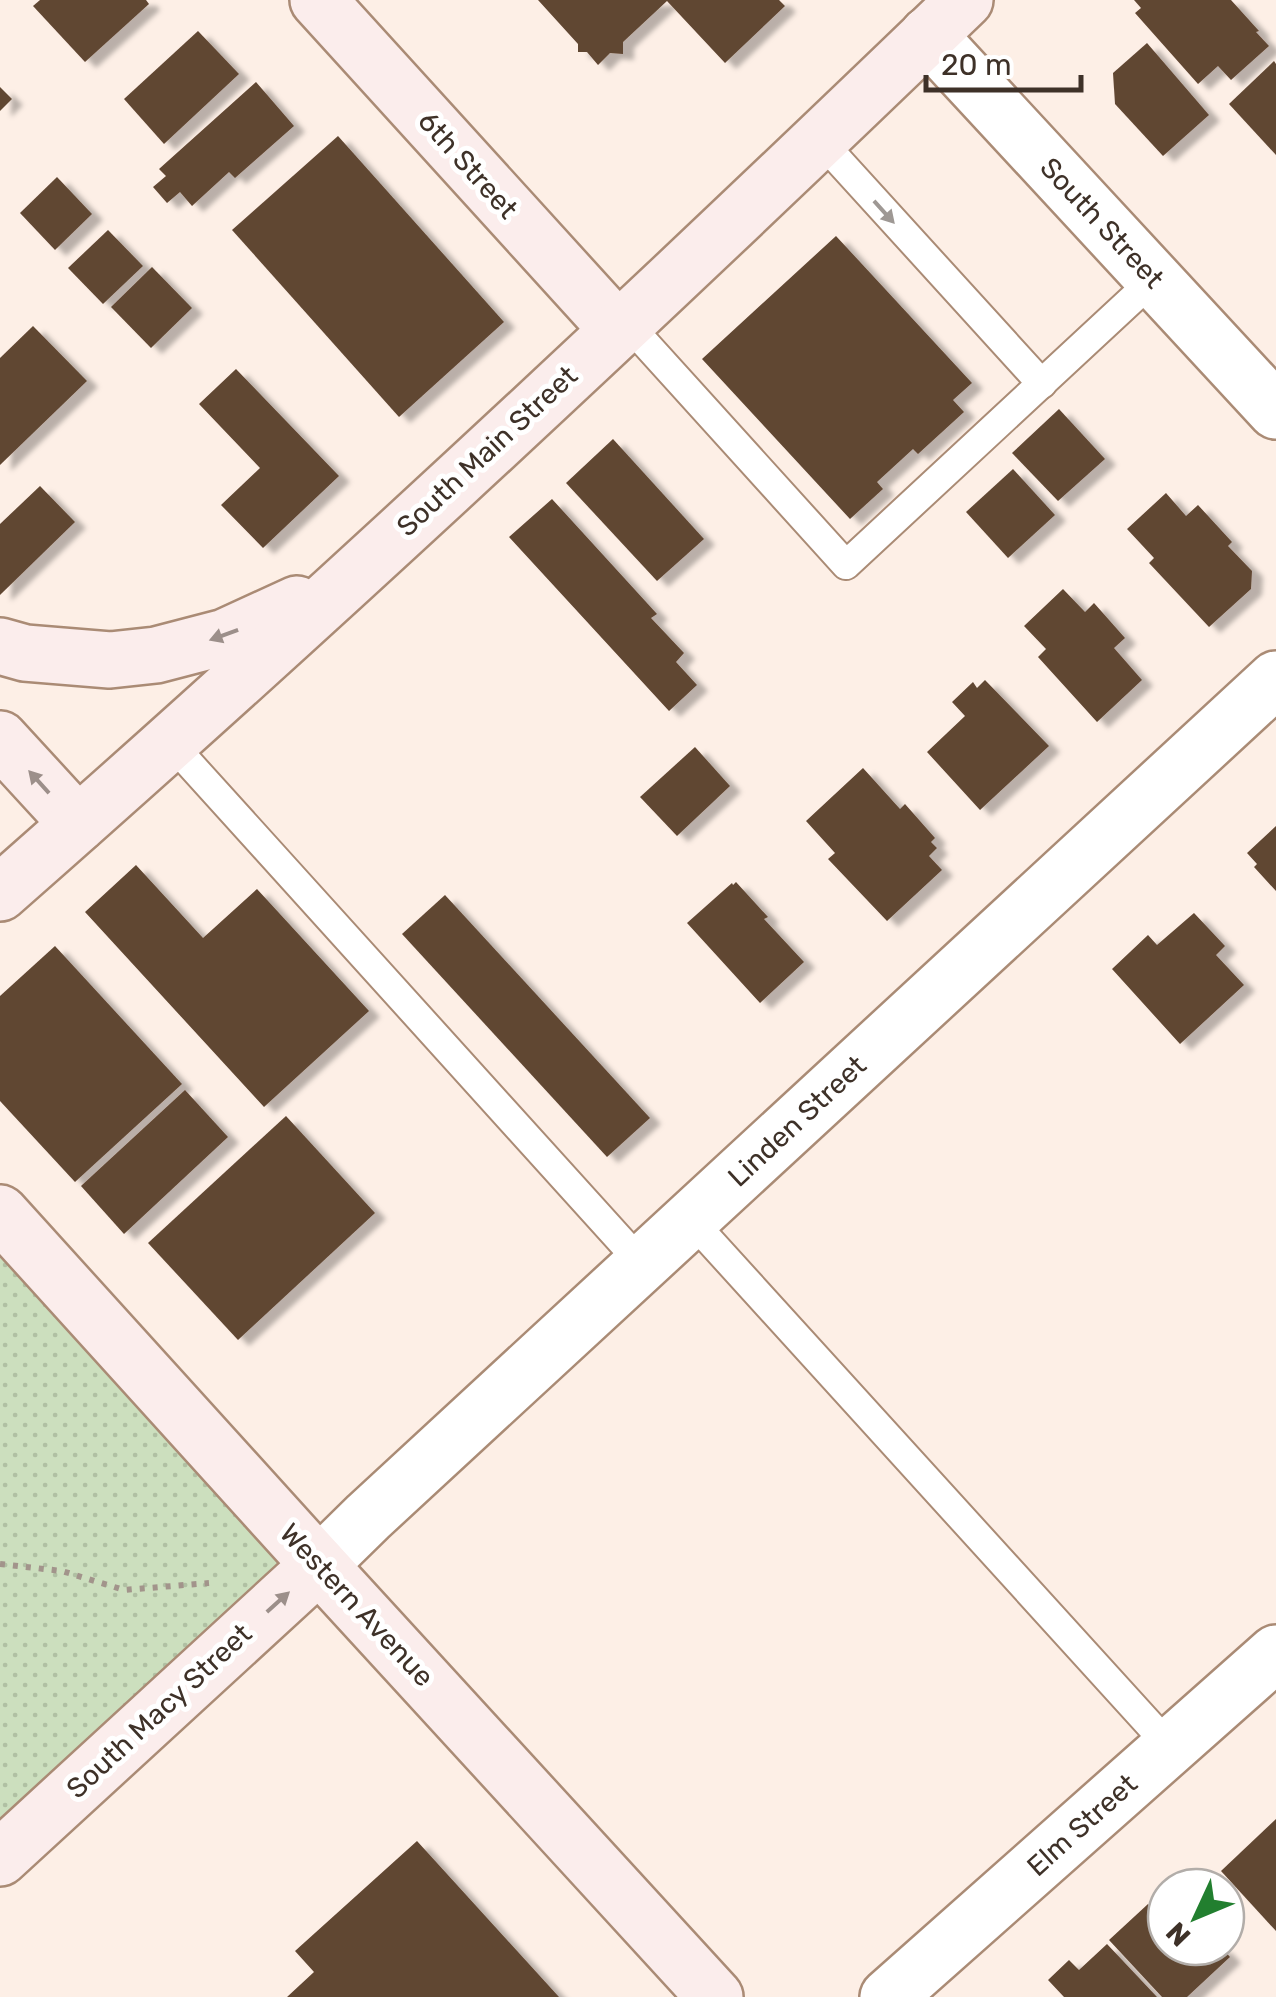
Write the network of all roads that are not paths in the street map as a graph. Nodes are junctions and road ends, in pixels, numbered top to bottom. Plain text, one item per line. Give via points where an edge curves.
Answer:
1 (318, 0) edge
2 (946, 18) edge
3 (819, 139) junction
4 (1154, 278) junction
5 (622, 326) junction
6 (1042, 384) junction
7 (1276, 410) edge
8 (345, 582) junction
9 (0, 646) edge
10 (1276, 679) edge
11 (0, 739) edge
12 (169, 741) junction
13 (78, 824) junction
14 (0, 893) edge
15 (0, 1213) edge
16 (690, 1219) junction
17 (642, 1264) junction
18 (318, 1565) junction
19 (1276, 1653) edge
20 (1170, 1747) junction
21 (0, 1858) edge
22 (716, 1997) edge
23 (888, 1997) edge

1 - 5 main road, 6th Street
2 - 3 main road, South Main Street
2 - 4 street, South Street
3 - 5 main road, South Main Street
3 -> 6 lane
4 - 6 lane
4 - 7 street, South Street
5 - 6 lane via 846,565
5 - 8 main road, South Main Street
8 -> 9 main road via 225,636 156,656 110,660
8 - 12 main road, South Main Street
10 - 16 street, Linden Street
13 -> 11 main road
12 - 13 main road, South Main Street
12 - 17 lane
13 - 14 main road, South Main Street
15 - 18 main road, Western Avenue
16 - 17 street, Linden Street
16 - 20 lane
17 - 18 street, Linden Street
21 -> 18 main road, South Macy Street
18 - 22 main road, Western Avenue
19 - 20 street, Elm Street
20 - 23 street, Elm Street

